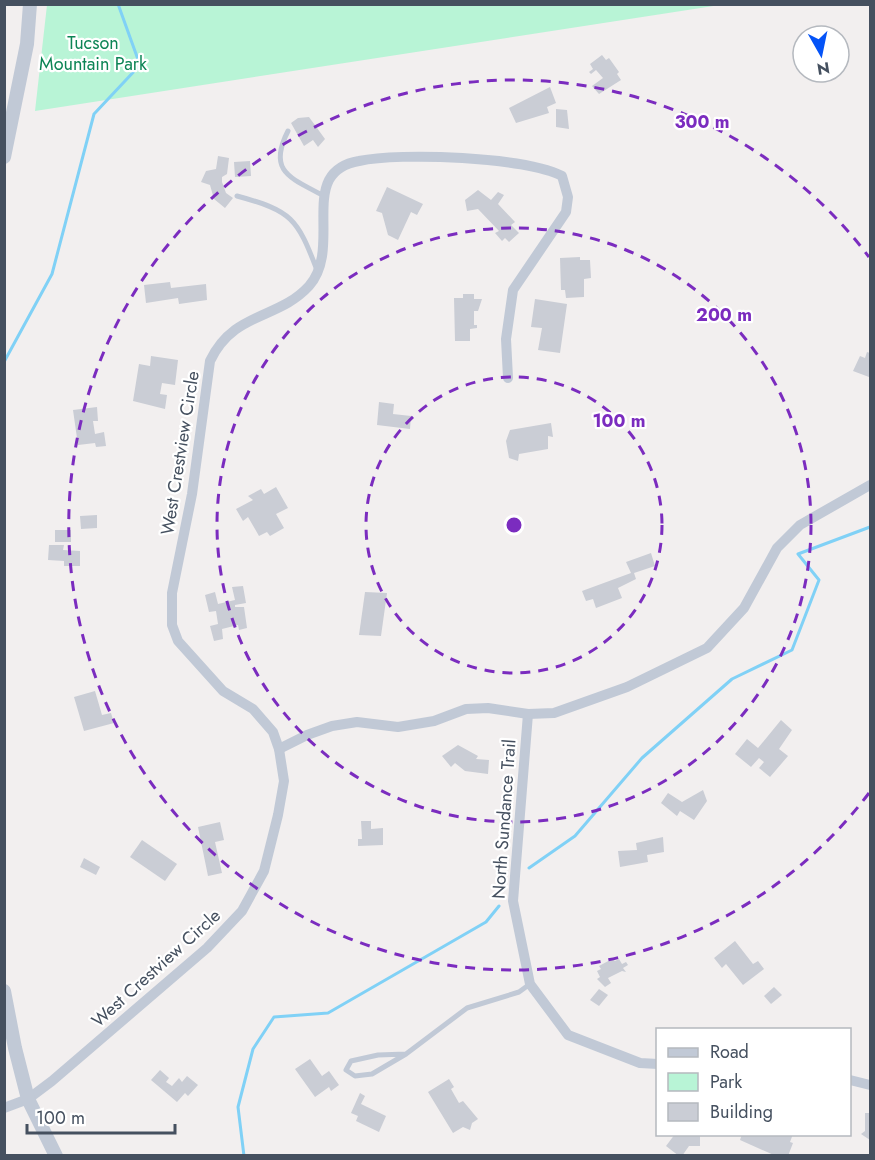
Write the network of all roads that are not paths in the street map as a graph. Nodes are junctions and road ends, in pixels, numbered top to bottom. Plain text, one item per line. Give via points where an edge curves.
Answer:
1 (30, 4) edge
2 (288, 131) dead end
3 (4, 157) edge
4 (237, 196) dead end
5 (325, 197) junction
6 (318, 272) junction
7 (508, 378) dead end
8 (870, 485) edge
9 (528, 714) junction
10 (279, 749) junction
11 (530, 984) junction
12 (4, 991) edge
13 (406, 1054) junction
14 (656, 1064) edge
15 (851, 1080) edge
16 (870, 1085) edge
17 (28, 1099) junction
18 (4, 1108) edge
19 (56, 1155) edge

1 - 3 street via 25,55
2 - 5 lane via 281,145 280,166 295,180
4 - 6 lane via 273,205 286,213 304,238
5 - 6 street via 325,235
5 - 7 street via 329,180 337,171 360,160 461,158 553,171 562,176 566,212 557,229 520,269 513,290 508,312
6 - 10 street, West Crestview Circle via 304,291 236,328 210,361 192,494 172,593 172,625 178,641 223,691 253,709 273,732
8 - 9 street via 800,525 777,548 744,608 707,648 572,709
9 - 10 street via 466,709 434,721 398,727 357,722 306,735
9 - 11 street, North Sundance Trail via 513,901
10 - 17 street, West Crestview Circle via 284,781 278,816 264,871 242,911 207,948
11 - 13 lane via 519,992 467,1008
11 - 14 street, North Sundance Trail via 568,1035 640,1063
12 - 17 street
13 - 13 lane via 351,1061 346,1070 355,1076 372,1074
15 - 16 street
17 - 18 street, West Crestview Circle
17 - 19 street

